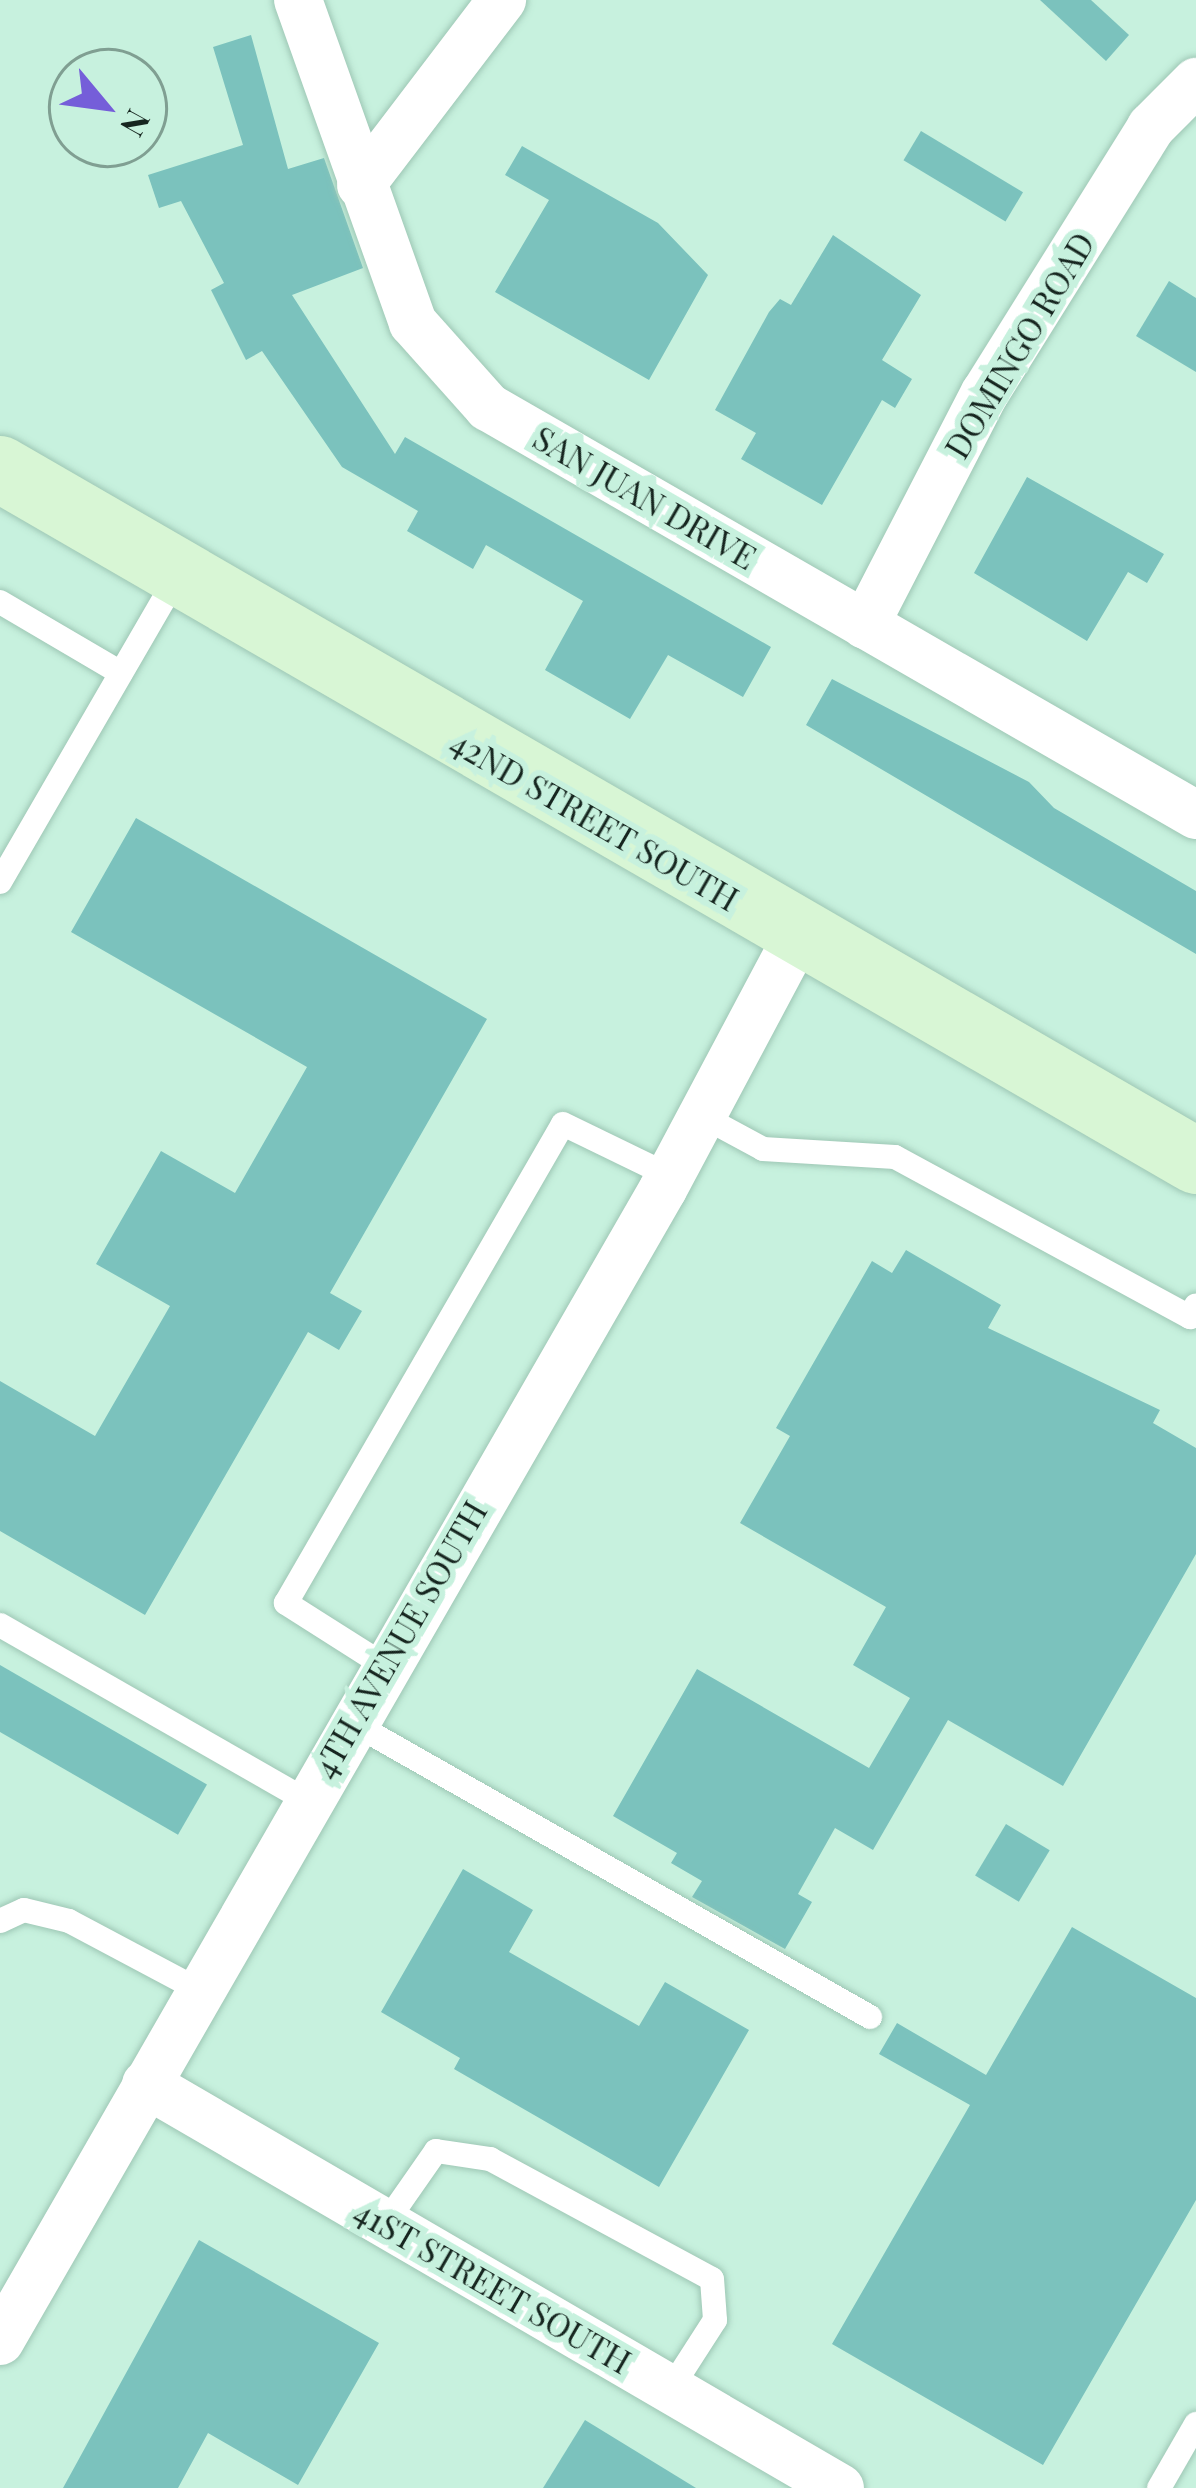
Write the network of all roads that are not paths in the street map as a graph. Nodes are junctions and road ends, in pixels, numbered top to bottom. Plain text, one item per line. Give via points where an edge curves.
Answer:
1 (298, 0) edge
2 (502, 0) edge
3 (1196, 82) edge
4 (361, 185) junction
5 (0, 469) edge
6 (180, 572) junction
7 (0, 602) edge
8 (865, 625) junction
9 (122, 673) junction
10 (1196, 815) edge
11 (0, 882) edge
12 (797, 937) junction
13 (702, 1115) junction
14 (1196, 1162) edge
15 (670, 1176) junction
16 (1196, 1306) edge
17 (0, 1625) edge
18 (382, 1664) junction
19 (349, 1721) junction
20 (307, 1801) junction
21 (0, 1921) edge
22 (200, 1990) junction
23 (870, 2017) dead end
24 (146, 2084) junction
25 (386, 2224) junction
26 (0, 2342) edge
27 (670, 2390) junction
28 (1196, 2424) edge
29 (840, 2488) edge
30 (1160, 2488) edge

1 - 4 street, SAN JUAN DRIVE
2 - 4 street
3 - 8 street, DOMINGO ROAD via 1151,127 997,374
4 - 8 street, SAN JUAN DRIVE via 413,323 488,407
5 - 6 main road, 42ND STREET SOUTH
6 - 9 lane
6 - 12 main road, 42ND STREET SOUTH
7 - 9 lane
8 - 10 street, SAN JUAN DRIVE
9 - 11 lane
12 - 13 street, 4TH AVENUE SOUTH
12 - 14 main road, 42ND STREET SOUTH
13 - 15 street, 4TH AVENUE SOUTH
13 - 16 lane via 763,1149 895,1157 1190,1317
15 - 18 street, 4TH AVENUE SOUTH
15 - 18 lane via 563,1124 286,1603
17 - 20 lane
18 - 19 street, 4TH AVENUE SOUTH
19 - 20 street, 4TH AVENUE SOUTH
19 - 23 lane
20 - 22 street, 4TH AVENUE SOUTH
21 - 22 lane via 24,1910 69,1921
22 - 24 street, 4TH AVENUE SOUTH
24 - 25 street, 41ST STREET SOUTH
24 - 26 street, 4TH AVENUE SOUTH
25 - 27 street, 41ST STREET SOUTH
25 - 27 lane via 436,2151 490,2159 712,2279 715,2320
27 - 29 street, 41ST STREET SOUTH
28 - 30 lane

